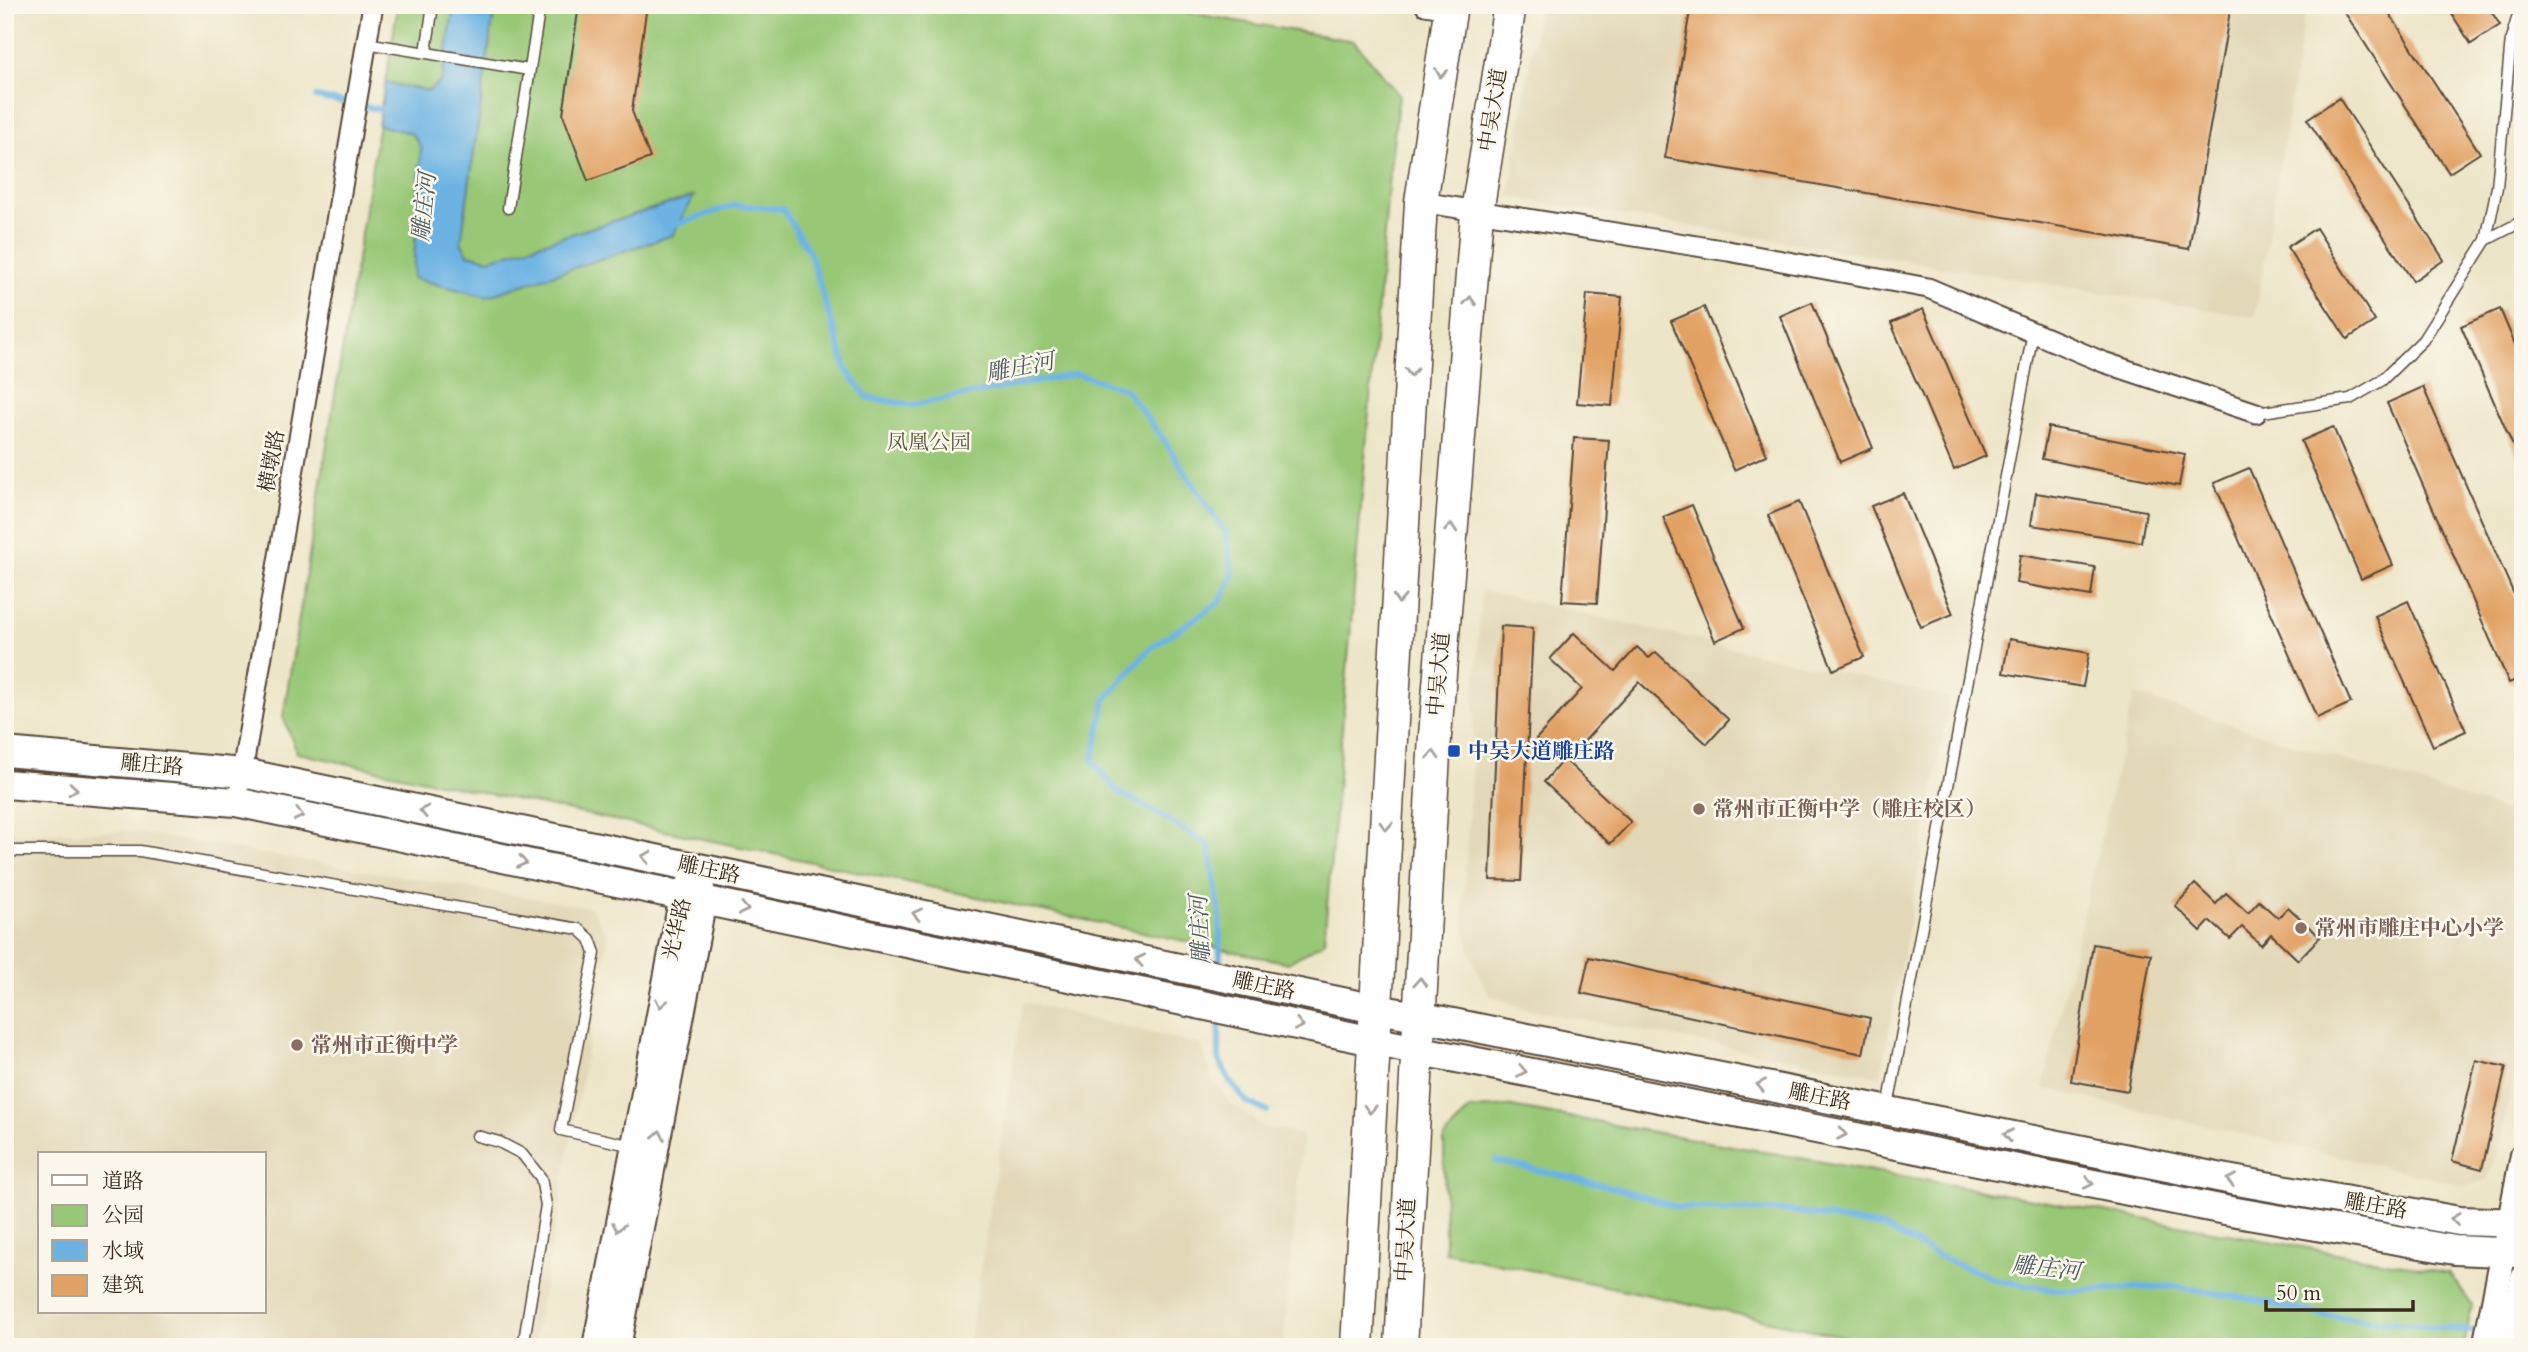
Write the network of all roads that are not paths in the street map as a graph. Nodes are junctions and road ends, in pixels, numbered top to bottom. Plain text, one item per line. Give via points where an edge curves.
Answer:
1 (373, 5) edge
2 (433, 5) edge
3 (540, 5) edge
4 (1510, 5) edge
5 (2521, 5) edge
6 (1442, 7) edge
7 (366, 43) junction
8 (426, 52) junction
9 (530, 70) junction
10 (1421, 202) junction
11 (508, 208) dead end
12 (1477, 212) junction
13 (2523, 221) edge
14 (2486, 240) junction
15 (2033, 332) junction
16 (2256, 413) joint
17 (5, 752) edge
18 (243, 773) junction
19 (5, 784) edge
20 (236, 802) junction
21 (5, 851) edge
22 (699, 868) junction
23 (693, 898) junction
24 (1376, 1009) junction
25 (1418, 1016) junction
26 (1374, 1041) junction
27 (1416, 1050) junction
28 (1888, 1111) junction
29 (477, 1136) dead end
30 (634, 1146) junction
31 (2523, 1155) edge
32 (2516, 1224) edge
33 (2513, 1254) edge
34 (2523, 1279) edge
35 (2504, 1309) junction
36 (523, 1347) edge
37 (595, 1347) edge
38 (618, 1347) edge
39 (1357, 1347) edge
40 (1401, 1347) edge
41 (2485, 1347) edge
42 (2508, 1347) edge

1 - 7 street
2 - 8 lane
3 - 9 lane
4 - 12 main road, 中吴大道
5 - 14 lane via 2511,38 2497,187
6 -> 10 main road, 中吴大道
7 - 8 lane
7 - 18 street, 横墩路
8 - 9 lane
9 - 11 lane
10 - 12 street
10 -> 24 main road, 中吴大道
12 - 15 street via 1928,288
25 -> 12 main road, 中吴大道 via 1434,736
13 - 14 lane
14 - 16 lane via 2423,340 2381,381 2350,399
15 - 16 street via 2104,362
15 - 28 lane
17 - 18 main road, 雕庄路
18 - 20 street, 横墩路
22 -> 18 main road, 雕庄路
19 -> 20 main road, 雕庄路
20 -> 23 main road, 雕庄路
21 - 30 lane via 140,850 579,929 590,939 595,953 561,1130
22 - 23 street, 光华路
24 -> 22 main road, 雕庄路
23 -> 26 main road, 雕庄路
23 -> 30 street, 光华路
38 -> 23 street, 光华路
24 - 25 main road, 雕庄路
24 - 26 main road, 中吴大道
25 - 27 main road, 中吴大道
28 -> 25 main road, 雕庄路
26 - 27 main road, 雕庄路
26 -> 39 main road, 中吴大道
27 -> 33 main road, 雕庄路 via 2225,1210 2455,1250
27 - 40 main road, 中吴大道
32 -> 28 main road, 雕庄路 via 2459,1220 2232,1180
29 - 36 lane via 522,1154 541,1178 546,1205
30 -> 37 street, 光华路
31 - 32 street
32 - 33 street
33 - 35 street
34 - 35 street
35 - 41 street
35 - 42 street

